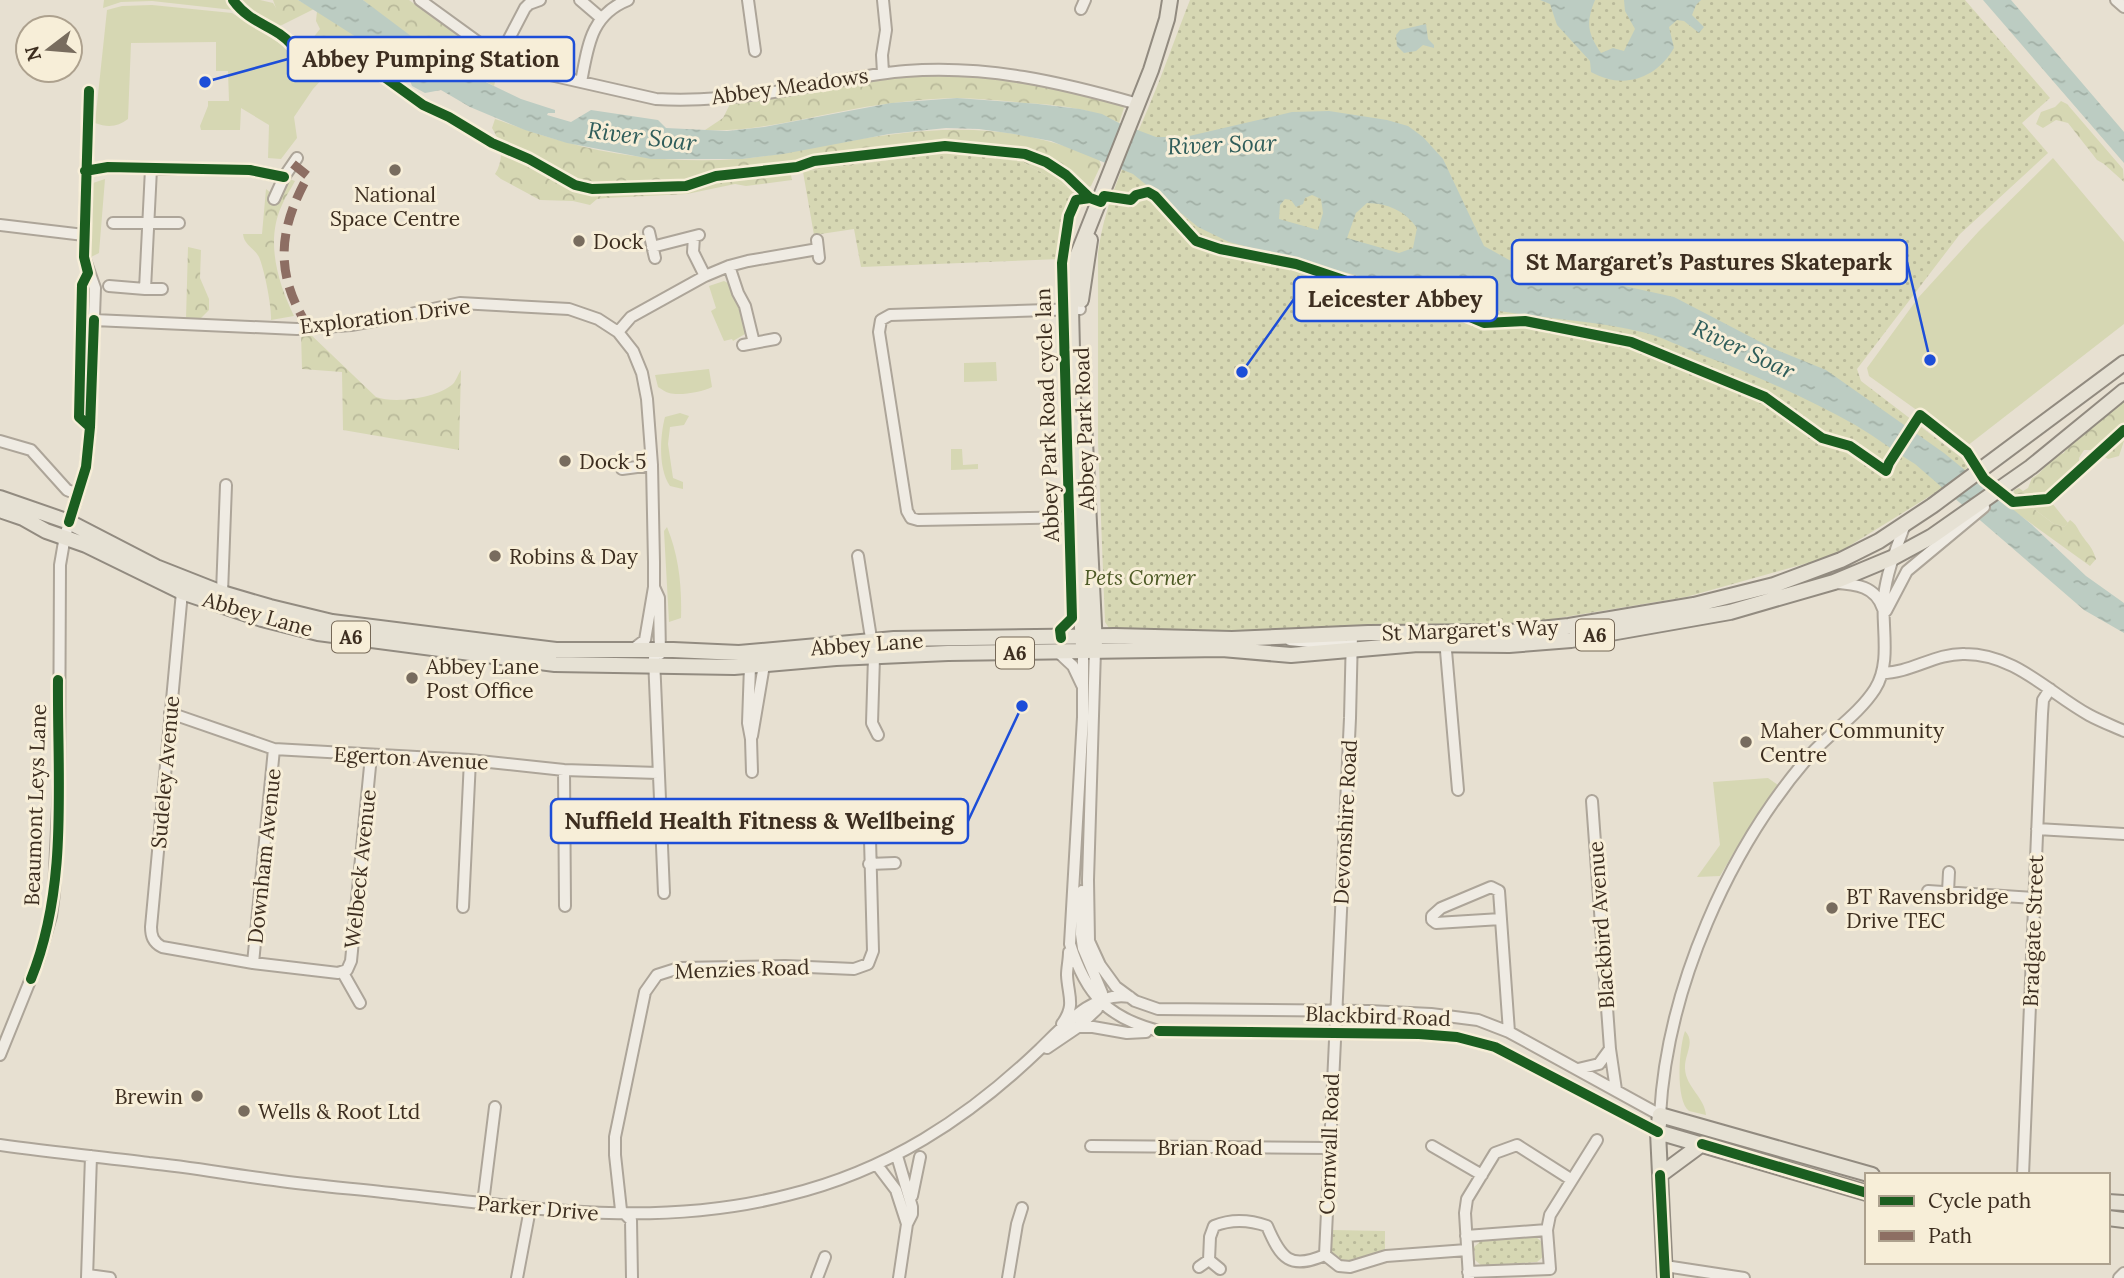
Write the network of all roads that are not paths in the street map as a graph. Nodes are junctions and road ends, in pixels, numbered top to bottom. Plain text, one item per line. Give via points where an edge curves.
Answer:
1 (420, 0) edge
2 (580, 0) edge
3 (628, 0) edge
4 (748, 0) edge
5 (883, 0) edge
6 (1170, 0) edge
7 (1180, 0) edge
8 (2116, 0) edge
9 (532, 1) edge
10 (2124, 7) edge
11 (601, 18) junction
12 (1167, 19) junction
13 (755, 51) dead end
14 (501, 54) junction
15 (883, 73) junction
16 (581, 82) junction
17 (89, 91) dead end
18 (1136, 111) junction
19 (298, 158) dead end
20 (150, 169) junction
21 (85, 171) junction
22 (284, 177) junction
23 (274, 199) dead end
24 (113, 223) dead end
25 (179, 223) dead end
26 (149, 224) junction
27 (0, 225) edge
28 (649, 232) dead end
29 (84, 235) junction
30 (818, 249) dead end
31 (729, 266) junction
32 (88, 273) junction
33 (705, 276) junction
34 (109, 286) dead end
35 (145, 289) junction
36 (162, 289) dead end
37 (1076, 309) junction
38 (94, 320) junction
39 (618, 332) junction
40 (775, 339) dead end
41 (2124, 363) edge
42 (2124, 391) edge
43 (90, 427) junction
44 (0, 441) edge
45 (652, 465) junction
46 (622, 469) dead end
47 (226, 485) dead end
48 (76, 494) junction
49 (0, 498) edge
50 (0, 510) edge
51 (1082, 517) junction
52 (1905, 524) junction
53 (67, 529) junction
54 (1948, 531) junction
55 (858, 555) dead end
56 (1894, 557) junction
57 (1834, 583) junction
58 (654, 587) junction
59 (182, 592) junction
60 (222, 593) junction
61 (1884, 615) junction
62 (1352, 634) junction
63 (1276, 637) junction
64 (1444, 638) junction
65 (872, 640) junction
66 (1089, 644) junction
67 (775, 649) junction
68 (1350, 651) junction
69 (1058, 652) junction
70 (654, 653) junction
71 (739, 653) junction
72 (874, 657) junction
73 (757, 664) junction
74 (1882, 673) junction
75 (1083, 687) junction
76 (2050, 689) junction
77 (170, 713) junction
78 (2124, 731) edge
79 (878, 736) dead end
80 (274, 749) junction
81 (372, 756) junction
82 (470, 760) junction
83 (564, 770) junction
84 (752, 772) dead end
85 (658, 773) junction
86 (1458, 790) dead end
87 (1592, 801) dead end
88 (1077, 824) junction
89 (1091, 825) junction
90 (2037, 829) junction
91 (2124, 834) edge
92 (870, 839) dead end
93 (895, 863) dead end
94 (869, 864) junction
95 (1949, 872) dead end
96 (1088, 880) junction
97 (1928, 891) dead end
98 (1948, 892) junction
99 (664, 893) dead end
100 (2034, 898) junction
101 (565, 906) dead end
102 (463, 907) dead end
103 (1501, 919) junction
104 (1070, 944) junction
105 (253, 963) junction
106 (340, 973) junction
107 (1130, 997) junction
108 (1101, 1000) junction
109 (359, 1003) dead end
110 (1335, 1011) junction
111 (1078, 1027) junction
112 (1159, 1031) junction
113 (1509, 1032) junction
114 (1057, 1033) junction
115 (1334, 1033) junction
116 (1610, 1049) junction
117 (1036, 1053) junction
118 (0, 1055) edge
119 (1578, 1069) junction
120 (1615, 1090) junction
121 (495, 1107) dead end
122 (1660, 1115) junction
123 (1658, 1132) junction
124 (1597, 1140) dead end
125 (1702, 1144) junction
126 (0, 1145) edge
127 (1091, 1146) dead end
128 (1432, 1146) dead end
129 (1329, 1148) junction
130 (91, 1156) junction
131 (897, 1156) junction
132 (920, 1157) dead end
133 (877, 1166) junction
134 (1865, 1173) edge
135 (2023, 1173) edge
136 (1482, 1175) junction
137 (1660, 1175) junction
138 (1572, 1180) junction
139 (1865, 1192) edge
140 (911, 1199) junction
141 (482, 1203) junction
142 (1022, 1208) dead end
143 (530, 1209) junction
144 (627, 1215) junction
145 (907, 1224) junction
146 (1547, 1230) junction
147 (1466, 1236) junction
148 (1467, 1250) junction
149 (1325, 1255) junction
150 (825, 1257) dead end
151 (1209, 1260) junction
152 (1199, 1267) dead end
153 (1220, 1269) dead end
154 (1665, 1272) edge
155 (2124, 1273) edge
156 (1468, 1275) edge
157 (87, 1277) edge
158 (110, 1278) edge
159 (517, 1278) edge
160 (632, 1278) edge
161 (817, 1278) edge
162 (899, 1278) edge
163 (1008, 1278) edge
164 (1744, 1278) edge
165 (2119, 1278) edge

1 - 14 street, Abbey Meadows via 476,42
2 - 11 street
3 - 11 street
4 - 13 street
5 - 15 street
6 - 12 main road, Abbey Park Road
7 - 12 main road, Abbey Park Road
8 - 10 street
9 - 14 street
11 - 16 street via 590,41
12 - 18 main road, Abbey Park Road
14 - 16 street, Abbey Meadows via 537,72
15 - 16 street, Abbey Meadows via 758,95 674,100
15 - 18 street, Abbey Meadows via 938,69 1007,73 1051,80
17 - 21 street
18 - 37 main road, Abbey Park Road via 1096,208
19 - 22 street
20 - 21 street
20 - 22 street via 250,170
20 - 26 street
21 - 29 street
22 - 23 street
24 - 26 street
25 - 26 street
26 - 35 street
27 - 29 street
28 - 33 street via 654,253 696,236 692,252
29 - 32 street
30 - 31 street
31 - 33 street
31 - 40 street via 745,306 748,344
32 - 38 street, Beaumont Leys Lane via 95,288
32 - 43 street via 82,285 79,417
33 - 39 street via 631,317
34 - 35 street
35 - 36 street
37 - 51 main road, Abbey Park Road
37 - 51 street via 890,315 881,320 879,332 908,515 918,520
38 - 39 street, Exploration Drive via 309,328 406,316 460,303 569,309
38 - 43 street, Beaumont Leys Lane
39 - 45 street, Exploration Drive via 642,373
41 - 52 main road, St Margaret's Way / A6
42 - 54 main road, St Margaret's Way / A6
43 - 48 street, Beaumont Leys Lane via 86,467
44 - 48 street via 31,450
45 - 46 street
45 - 58 street, Exploration Drive
47 - 60 street
48 - 53 street, Beaumont Leys Lane
49 - 53 main road, Abbey Lane / A6
50 - 53 main road, Abbey Lane / A6 via 46,531
51 - 66 main road, Abbey Park Road
52 - 56 street
52 - 64 main road, St Margaret's Way / A6 via 1863,550 1810,573 1694,605 1542,630
53 - 59 main road, Abbey Lane / A6
53 - 60 main road, Abbey Lane / A6
53 - 118 street, Beaumont Leys Lane via 59,591 54,893 38,961
54 - 56 main road, St Margaret's Way / A6
54 - 61 street via 1907,571
55 - 65 street
56 - 57 main road, St Margaret's Way / A6
56 - 61 street
57 - 61 street via 1870,589 1880,600
57 - 64 main road, St Margaret's Way / A6 via 1730,612 1571,640 1509,645
58 - 70 street, Exploration Drive
58 - 70 street, Exploration Drive via 659,598
59 - 70 main road, Abbey Lane / A6 via 318,632 555,664
59 - 77 street, Sudeley Avenue
60 - 70 main road, Abbey Lane / A6 via 332,622 556,650
61 - 74 street
62 - 63 main road, St Margaret's Way / A6
62 - 64 main road, St Margaret's Way / A6
62 - 68 street, Devonshire Road
63 - 66 main road, St Margaret's Way / A6
63 - 68 street via 1345,645
64 - 68 main road, St Margaret's Way / A6
64 - 86 street
65 - 66 main road, Abbey Lane / A6
65 - 67 main road, Abbey Lane / A6
65 - 72 street
66 - 68 main road, St Margaret's Way / A6 via 1281,655
66 - 69 main road, Abbey Lane / A6
66 - 75 street, Blackbird Road
66 - 89 street, Blackbird Road
67 - 71 main road, Abbey Lane / A6
67 - 73 street
68 - 110 street, Devonshire Road
69 - 72 main road, Abbey Lane / A6
69 - 75 street via 1073,666
70 - 71 main road, Abbey Lane / A6
70 - 73 main road, Abbey Lane / A6 via 674,663 700,667
70 - 85 street
71 - 73 street
72 - 73 main road, Abbey Lane / A6
72 - 79 street via 872,723
73 - 84 street via 760,698 751,739
74 - 76 street via 1941,656 1970,654 2017,667
74 - 122 street via 1874,691 1812,754 1774,803 1738,862 1699,942 1675,1019
75 - 88 street, Blackbird Road
76 - 78 street
76 - 90 street, Bradgate Street via 2043,700
77 - 80 street, Egerton Avenue
77 - 105 street, Sudeley Avenue via 153,939 162,947
80 - 81 street, Egerton Avenue
80 - 105 street, Downham Avenue
81 - 82 street, Egerton Avenue
81 - 106 street, Welbeck Avenue via 351,961
82 - 83 street, Egerton Avenue
82 - 102 street
83 - 85 street, Egerton Avenue
83 - 101 street
85 - 99 street
87 - 116 street, Blackbird Avenue
88 - 89 street
88 - 104 street, Blackbird Road
89 - 96 street, Blackbird Road
90 - 91 street
90 - 100 street, Bradgate Street
92 - 94 street, Menzies Road
93 - 94 street
94 - 144 street, Menzies Road via 873,951 862,967 679,968 657,975 648,986 615,1138 621,1210
95 - 98 street
96 - 107 street, Blackbird Road via 1089,941 1104,971
96 - 108 street, Blackbird Road via 1083,890 1081,934 1101,986
97 - 98 street
98 - 100 street
100 - 135 street, Bradgate Street
103 - 103 street via 1436,923 1432,916 1491,887 1499,891
103 - 113 street
104 - 108 street, Blackbird Road via 1078,969
104 - 114 street, Parker Drive via 1069,1014
105 - 106 street
106 - 109 street
107 - 108 street, Parker Drive
107 - 110 street, Blackbird Road via 1158,1009
108 - 111 street, Parker Drive
108 - 112 street, Blackbird Road via 1117,1016
108 - 114 street, Parker Drive
110 - 113 street, Blackbird Road via 1431,1014 1478,1020
110 - 115 street, Blackbird Road
111 - 112 street via 1127,1033
111 - 117 street, Parker Drive
112 - 115 street, Blackbird Road
113 - 119 street, Blackbird Road
114 - 117 street, Parker Drive
115 - 123 street, Blackbird Road via 1457,1037 1495,1047
115 - 129 street, Cornwall Road
116 - 119 street via 1599,1064
116 - 120 street, Blackbird Avenue
117 - 131 street, Parker Drive via 968,1112
119 - 120 street, Blackbird Road
120 - 122 street, Blackbird Road
121 - 141 street
122 - 123 main road
122 - 134 main road, Blackbird Road
123 - 125 main road, Blackbird Road
123 - 137 main road
124 - 138 street
125 - 137 main road
125 - 139 main road, Blackbird Road
126 - 130 street, Parker Drive
127 - 129 street, Brian Road
128 - 136 street
129 - 149 street, Cornwall Road
130 - 141 street, Parker Drive
130 - 157 street
131 - 133 street, Parker Drive
131 - 140 street
132 - 140 street
133 - 144 street, Parker Drive via 737,1207
133 - 145 street via 896,1190
136 - 138 street via 1495,1153 1517,1145
136 - 147 street via 1467,1199
137 - 154 main road
138 - 146 street via 1550,1215
140 - 145 street
141 - 143 street, Parker Drive
142 - 163 street
143 - 144 street, Parker Drive
143 - 159 street
144 - 160 street via 631,1220
145 - 162 street
146 - 147 street
146 - 156 street via 1550,1269
147 - 148 street
148 - 149 street via 1386,1256 1350,1267 1339,1266
148 - 156 street
149 - 151 street via 1294,1262 1280,1254 1267,1226 1226,1221 1214,1226
150 - 161 street
151 - 152 street
151 - 153 street
154 - 164 street
155 - 165 street
157 - 158 street

